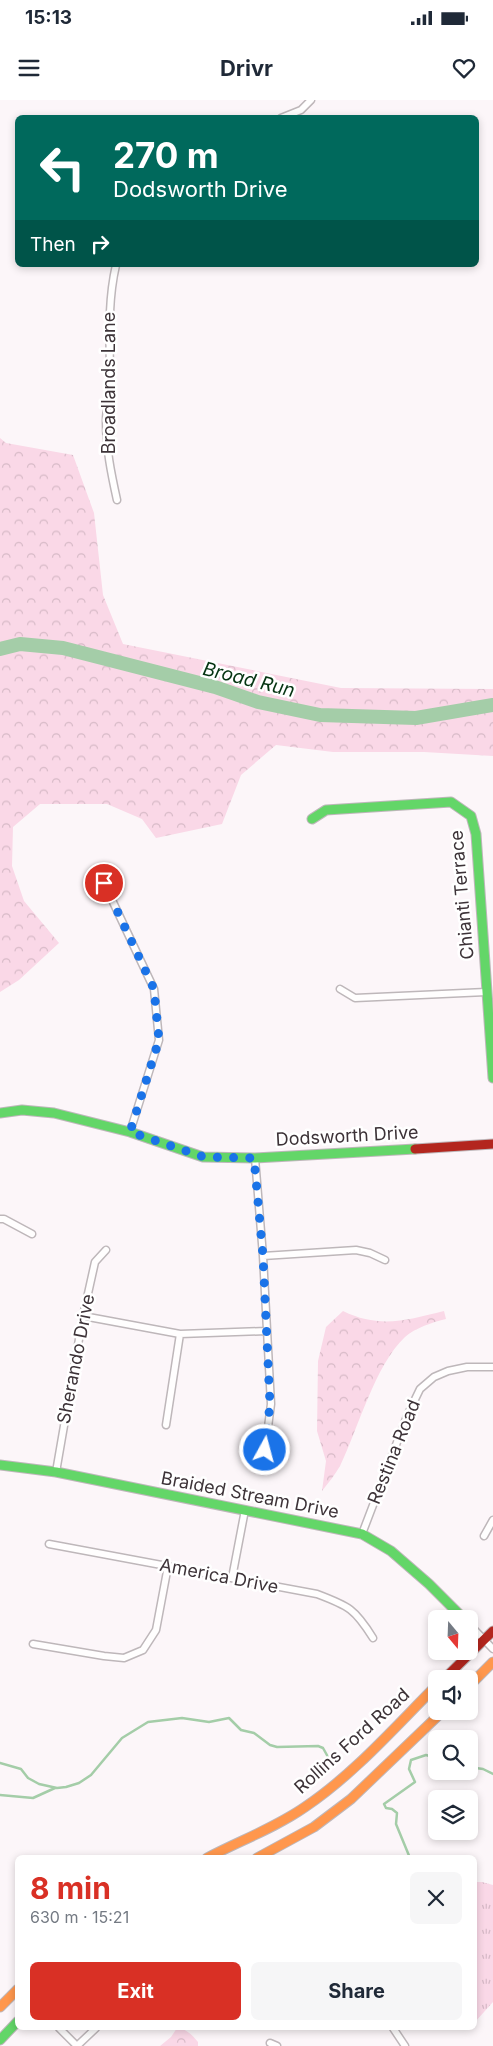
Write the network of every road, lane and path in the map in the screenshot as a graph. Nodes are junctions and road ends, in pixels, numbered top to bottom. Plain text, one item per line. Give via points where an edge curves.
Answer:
1 (311, 100) edge
2 (288, 115) edge
3 (116, 267) edge
4 (117, 500) dead end
5 (312, 819) dead end
6 (95, 873) dead end
7 (340, 990) dead end
8 (486, 992) junction
9 (493, 1078) edge
10 (0, 1113) edge
11 (130, 1132) junction
12 (493, 1144) edge
13 (254, 1158) junction
14 (0, 1219) edge
15 (32, 1234) dead end
16 (106, 1250) dead end
17 (263, 1256) junction
18 (386, 1260) dead end
19 (83, 1316) junction
20 (266, 1331) junction
21 (180, 1334) junction
22 (493, 1367) edge
23 (166, 1425) dead end
24 (0, 1465) edge
25 (269, 1468) dead end
26 (56, 1472) junction
27 (245, 1510) junction
28 (493, 1520) edge
29 (362, 1534) junction
30 (484, 1536) dead end
31 (49, 1544) dead end
32 (168, 1566) junction
33 (232, 1578) junction
34 (455, 1610) edge
35 (493, 1631) edge
36 (478, 1634) edge
37 (374, 1638) dead end
38 (484, 1640) junction
39 (33, 1644) dead end
40 (493, 1649) edge
41 (493, 1662) edge
42 (453, 1670) edge
43 (478, 1677) edge
44 (428, 1694) edge
45 (434, 1720) edge
46 (213, 1855) edge
47 (263, 1855) edge
48 (15, 1992) edge
49 (0, 2007) edge
50 (15, 2024) edge
51 (61, 2030) edge
52 (94, 2030) edge
53 (394, 2030) edge
54 (0, 2040) edge
55 (270, 2043) dead end
56 (77, 2046) edge
57 (277, 2046) edge
58 (405, 2046) edge

1 - 2 street via 301,110
3 - 4 street, Broadlands Lane via 109,308 110,387 106,436
5 - 8 street, Chianti Terrace via 326,810 451,802 471,816 476,834
6 - 11 street via 104,883 154,989 159,1040
7 - 8 street via 355,998
8 - 9 street, Chianti Terrace
10 - 11 street, Dodsworth Drive via 39,1110
11 - 13 street, Dodsworth Drive via 204,1157
12 - 13 street, Dodsworth Drive
13 - 17 street
14 - 15 street
16 - 19 street, Sherando Drive via 95,1262
17 - 18 street via 356,1250
17 - 20 street
19 - 21 street
19 - 26 street, Sherando Drive
20 - 21 street
20 - 25 street via 270,1404 265,1450
21 - 23 street
22 - 29 street, Restina Road via 448,1371 434,1377 420,1389
24 - 26 street, Braided Stream Drive
26 - 27 street, Braided Stream Drive
27 - 29 street, Braided Stream Drive
27 - 33 street
28 - 30 street
29 - 34 street, Braided Stream Drive via 391,1551
31 - 32 street, America Drive
32 - 33 street, America Drive
32 - 39 street via 156,1630 143,1650 124,1658
33 - 37 street, America Drive via 317,1594 345,1604 359,1616
35 - 38 street
36 - 38 street
38 - 40 street
38 - 42 street
41 - 43 street
44 - 46 street, Rollins Ford Road via 317,1798 281,1821
45 - 47 street via 351,1800 314,1827
48 - 49 street
50 - 54 street
51 - 56 street
52 - 56 street
53 - 58 street
55 - 57 street

